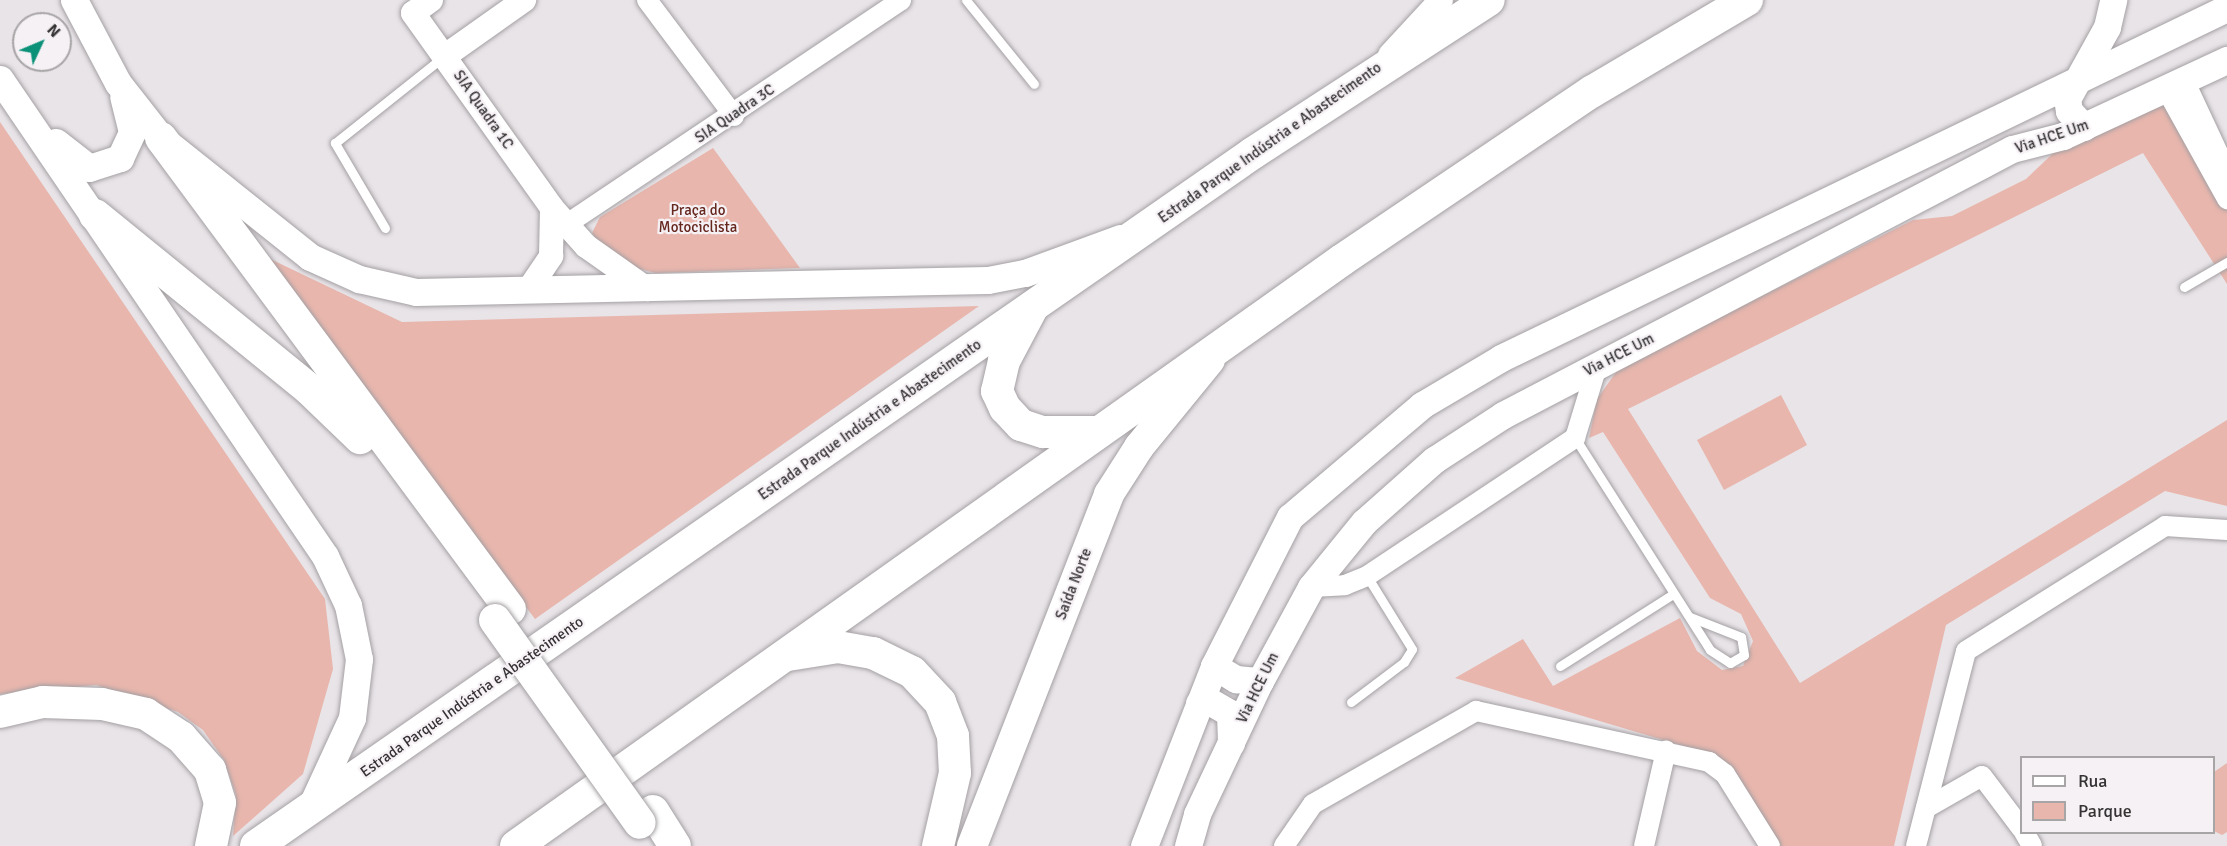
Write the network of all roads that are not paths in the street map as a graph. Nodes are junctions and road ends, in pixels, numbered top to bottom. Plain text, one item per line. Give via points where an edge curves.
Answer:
1 (74, 0) edge
2 (524, 0) edge
3 (647, 0) edge
4 (901, 0) edge
5 (966, 0) edge
6 (1441, 0) edge
7 (1489, 0) edge
8 (1747, 0) edge
9 (2113, 0) edge
10 (422, 6) edge
11 (2227, 8) edge
12 (445, 56) junction
13 (2227, 60) edge
14 (1378, 68) junction
15 (2, 82) edge
16 (118, 82) junction
17 (2076, 82) junction
18 (1034, 84) dead end
19 (2176, 86) junction
20 (734, 116) junction
21 (2084, 127) junction
22 (161, 138) junction
23 (1928, 149) junction
24 (2227, 172) edge
25 (1933, 195) junction
26 (2227, 199) edge
27 (95, 214) junction
28 (559, 216) junction
29 (1149, 227) junction
30 (385, 228) dead end
31 (2227, 262) edge
32 (2184, 287) dead end
33 (529, 289) junction
34 (647, 289) junction
35 (1033, 306) junction
36 (1220, 347) junction
37 (1598, 366) junction
38 (1099, 432) junction
39 (1575, 438) junction
40 (2227, 530) edge
41 (1366, 576) junction
42 (1311, 587) junction
43 (1673, 594) junction
44 (503, 614) junction
45 (1690, 617) junction
46 (781, 656) junction
47 (1214, 666) junction
48 (1560, 666) dead end
49 (1260, 681) junction
50 (1351, 702) dead end
51 (1199, 703) junction
52 (0, 712) edge
53 (1230, 748) junction
54 (1666, 751) junction
55 (1926, 808) junction
56 (310, 809) junction
57 (649, 826) edge
58 (2020, 827) edge
59 (519, 845) edge
60 (211, 846) edge
61 (256, 846) edge
62 (675, 846) edge
63 (938, 846) edge
64 (972, 846) edge
65 (1144, 846) edge
66 (1188, 846) edge
67 (1284, 846) edge
68 (1644, 846) edge
69 (1770, 846) edge
70 (1916, 846) edge

1 - 16 main road
2 - 12 street
3 - 20 street
4 - 20 street, SIA Quadra 3C
5 - 18 lane
6 - 14 street
7 - 14 highway, Estrada Parque Indústria e Abastecimento
8 - 36 highway via 1593,91
9 - 17 main road via 2107,27
10 - 12 street, SIA Quadra 1C
11 - 17 main road
12 - 28 street, SIA Quadra 1C
12 - 30 lane via 335,143 336,153
13 - 19 main road, Via HCE Um
14 - 29 highway, Estrada Parque Indústria e Abastecimento
15 - 16 main road via 72,159 88,168 120,158 129,145 132,132
15 - 27 main road
16 - 22 main road
17 - 21 main road via 2066,106
17 - 23 main road
19 - 21 main road, Via HCE Um
19 - 24 street
19 - 26 street
20 - 28 street, SIA Quadra 3C
21 - 25 main road, Via HCE Um via 2012,149
22 - 33 main road via 310,257 359,279 416,292
22 - 44 highway
23 - 25 main road via 1941,159 1946,173
23 - 47 main road via 1501,358 1422,405 1290,517
25 - 37 main road, Via HCE Um
27 - 44 highway via 342,418
27 - 56 main road via 325,556 348,605 359,659 352,718
28 - 33 street via 551,256
28 - 34 street, SIA Quadra 1C via 612,268
29 - 34 main road via 1025,273 988,280
29 - 35 highway, Estrada Parque Indústria e Abastecimento
31 - 32 lane
33 - 34 main road
35 - 38 highway via 1004,361 997,391 1005,408 1021,425 1042,432
35 - 56 highway, Estrada Parque Indústria e Abastecimento
36 - 38 highway
36 - 64 main road, Saída Norte via 1139,447 1110,494
37 - 39 street
37 - 42 main road, Via HCE Um via 1503,415 1434,460 1364,522
38 - 46 highway
39 - 41 street
39 - 43 lane
40 - 55 street via 2165,526 1966,651
41 - 42 street
41 - 50 lane via 1412,649 1404,662
42 - 49 main road, Via HCE Um
43 - 45 lane
43 - 48 lane
44 - 57 highway
45 - 45 lane via 1719,660 1730,663 1744,655 1741,637
46 - 59 highway
46 - 63 highway via 856,647 891,660 928,687 949,720 955,757
47 - 49 main road via 1236,679
47 - 51 main road
49 - 53 main road, Via HCE Um
51 - 53 main road via 1209,701 1230,713
51 - 65 main road
52 - 60 highway via 43,702 102,704 146,714 181,737 210,770 220,803
53 - 66 main road, Via HCE Um via 1197,814
54 - 67 street via 1476,711 1313,804
54 - 68 street
54 - 69 street via 1719,768
55 - 58 street via 1982,776
55 - 70 street
56 - 61 highway, Estrada Parque Indústria e Abastecimento
57 - 62 highway

